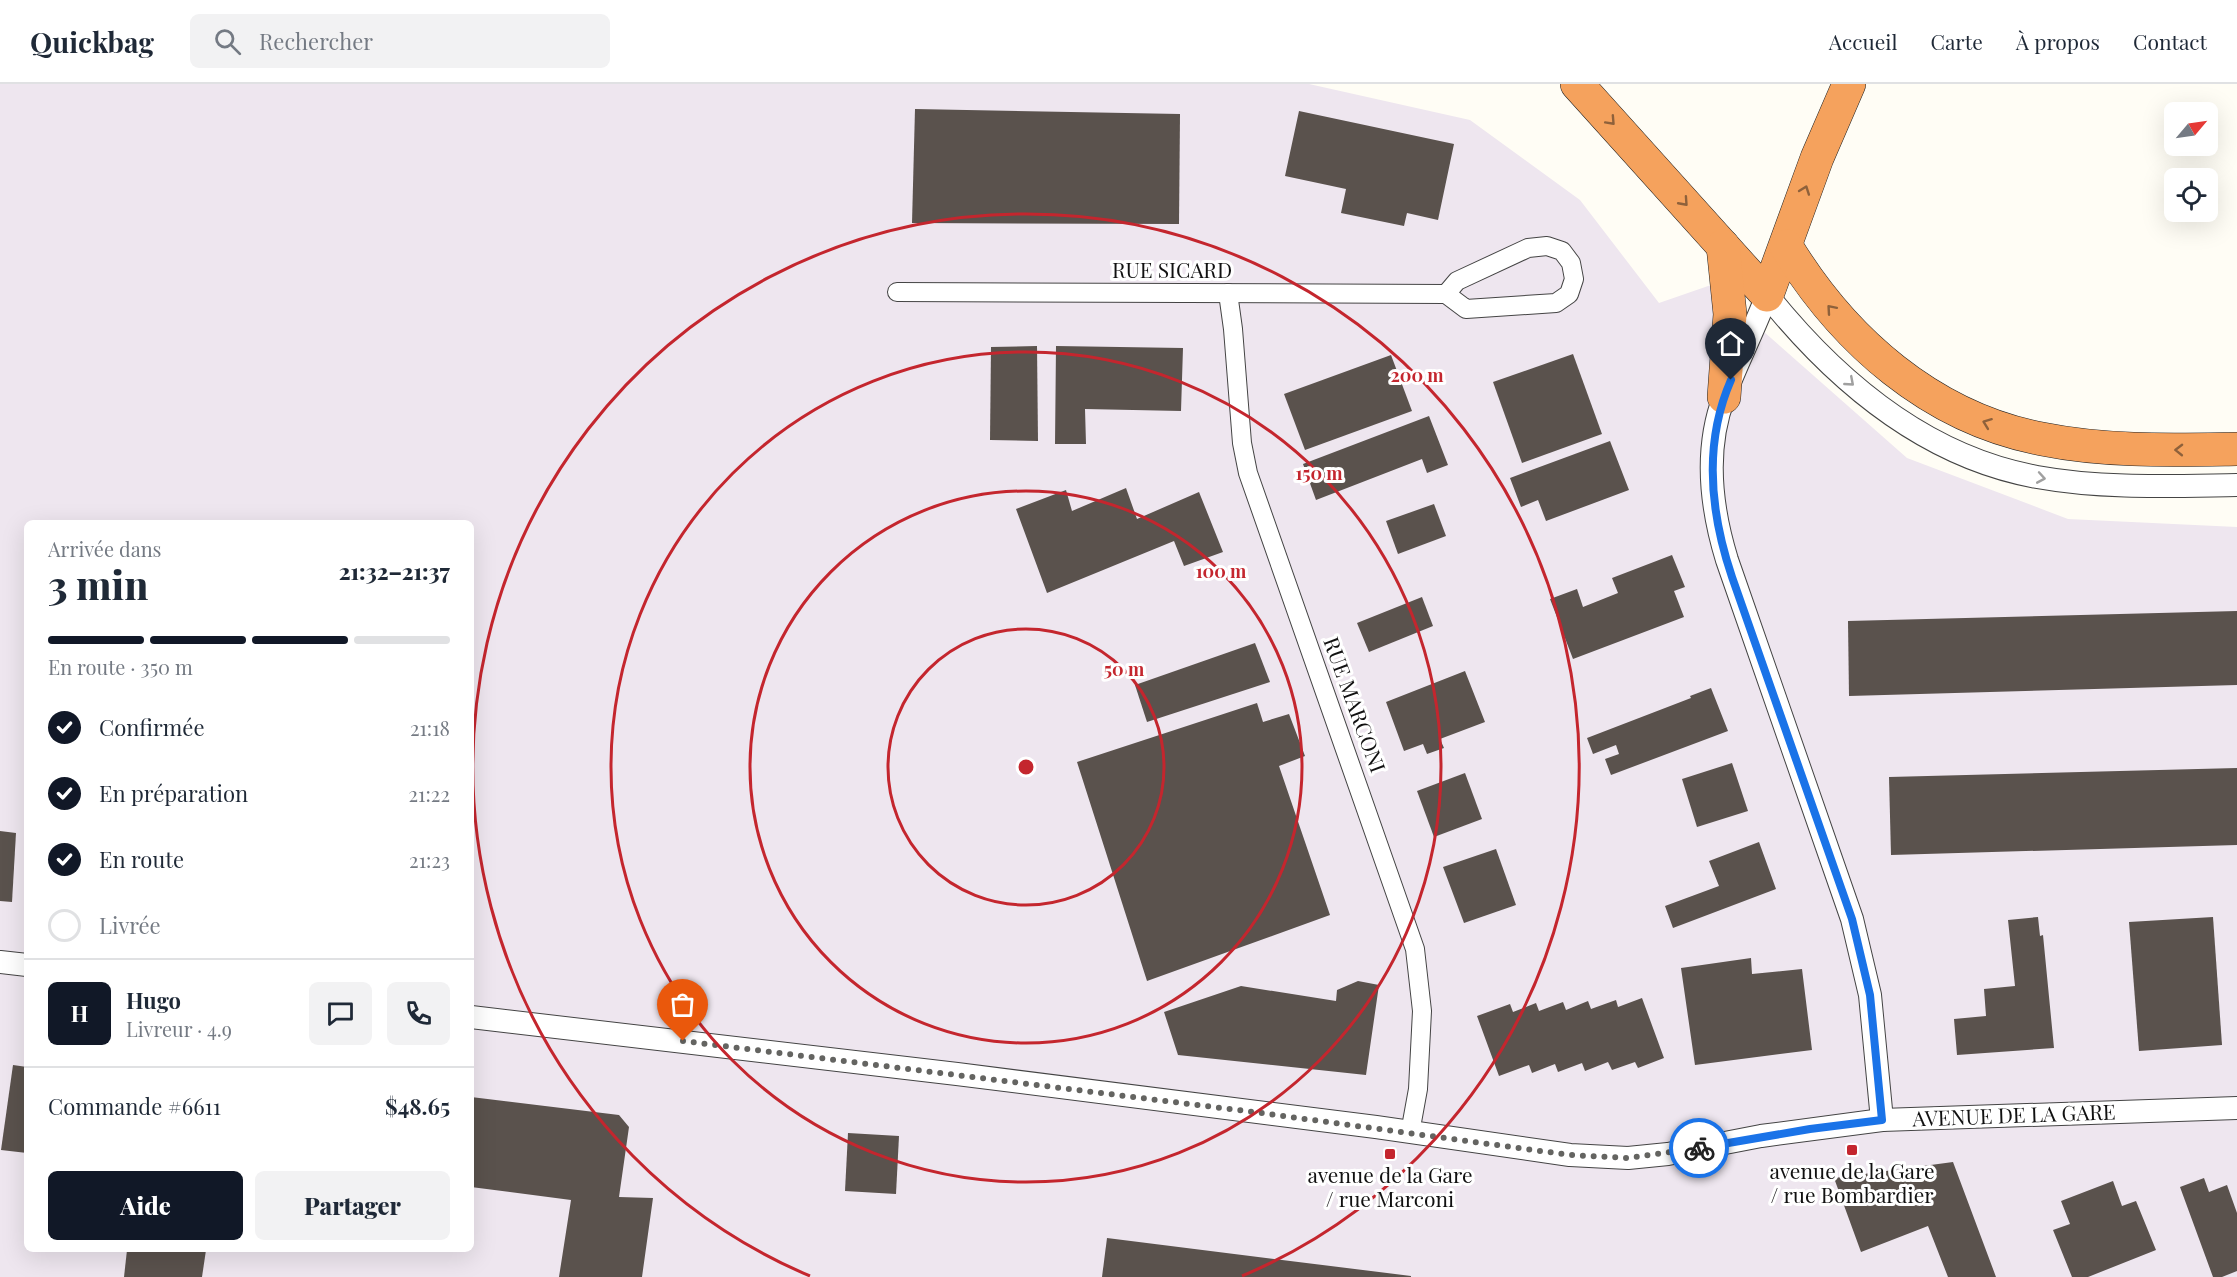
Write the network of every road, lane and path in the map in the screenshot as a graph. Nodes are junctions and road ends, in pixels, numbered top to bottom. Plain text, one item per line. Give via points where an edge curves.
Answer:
1 (1577, 84) edge
2 (1849, 84) edge
3 (1723, 246) junction
4 (1786, 246) junction
5 (897, 292) dead end
6 (1228, 293) junction
7 (1446, 294) junction
8 (1767, 295) junction
9 (1724, 398) junction
10 (2237, 449) edge
11 (2237, 485) edge
12 (0, 962) edge
13 (24, 965) edge
14 (474, 1017) edge
15 (2237, 1108) edge
16 (1882, 1120) junction
17 (1410, 1133) junction

1 -> 3 highway
4 -> 2 highway
3 - 8 highway
3 - 9 highway via 1730,314
4 - 8 highway
10 -> 4 highway via 2082,446 2026,436 1957,411 1908,381 1871,351 1809,283
5 - 6 street, RUE SICARD
6 - 7 street, RUE SICARD
6 - 17 street, RUE MARCONI via 1248,473 1415,949 1422,1011 1418,1089
7 - 7 street via 1466,309 1556,303 1569,294 1574,279 1571,263 1562,251 1547,246 1528,248 1457,281
8 - 9 street
8 -> 11 street via 1793,327 1863,393 1905,425 1968,457 2025,475 2084,484
9 - 16 street via 1712,467 1720,540 1852,919 1870,995
12 - 13 street
14 - 17 street, AVENUE DE LA GARE via 957,1074
15 - 16 street, AVENUE DE LA GARE
16 - 17 street, AVENUE DE LA GARE via 1628,1158 1570,1155

